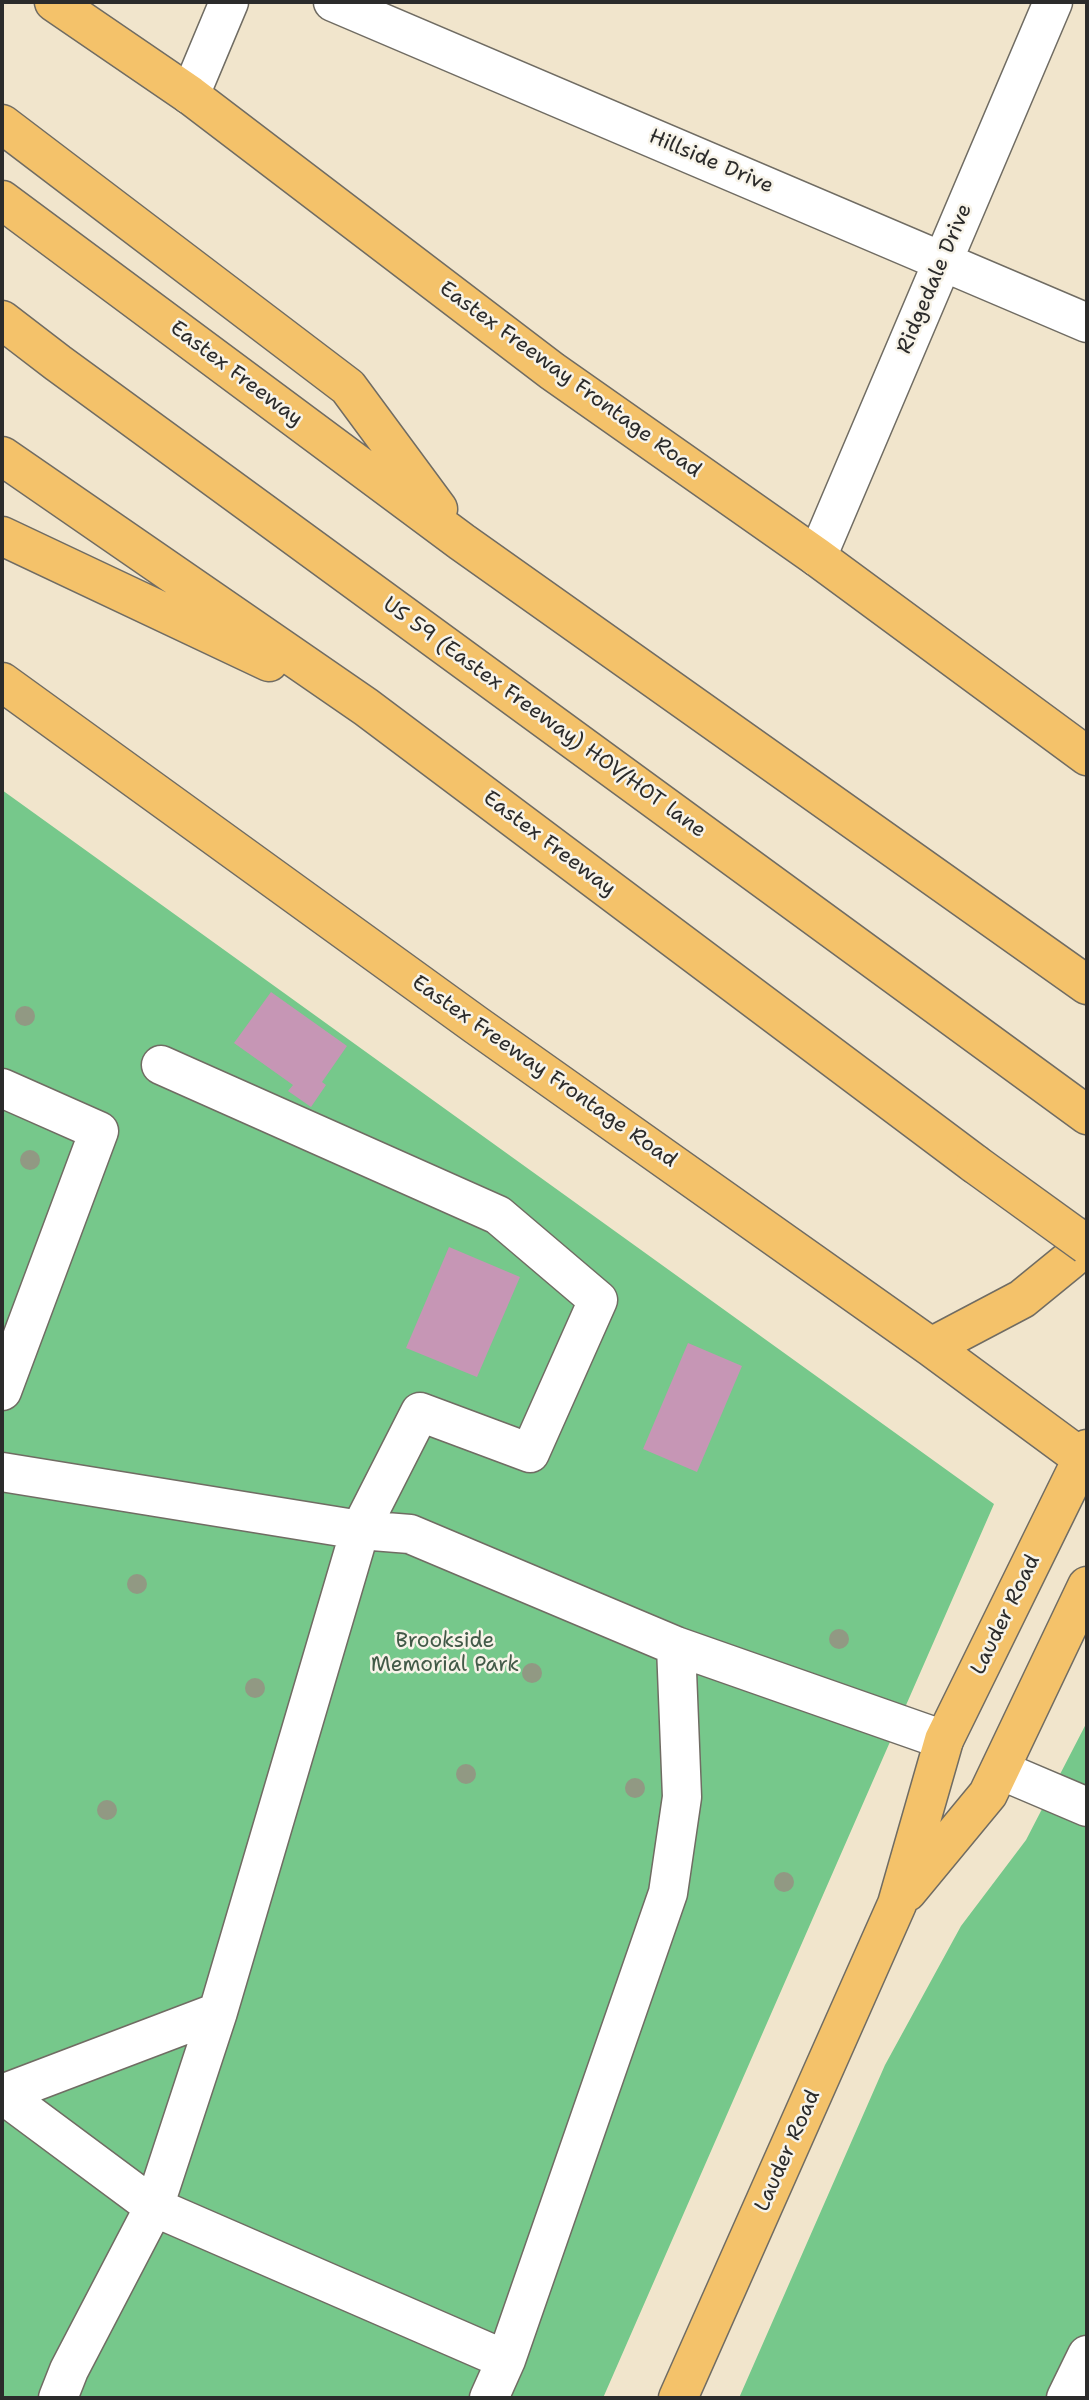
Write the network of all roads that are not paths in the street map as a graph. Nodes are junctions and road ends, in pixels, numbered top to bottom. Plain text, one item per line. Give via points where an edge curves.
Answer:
1 (54, 2) edge
2 (229, 2) edge
3 (333, 2) edge
4 (1053, 2) edge
5 (190, 95) junction
6 (2, 124) edge
7 (2, 200) edge
8 (943, 261) junction
9 (2, 320) edge
10 (1087, 323) edge
11 (2, 456) edge
12 (2, 536) edge
13 (462, 542) junction
14 (817, 557) junction
15 (2, 682) edge
16 (366, 707) junction
17 (1087, 756) edge
18 (1083, 982) edge
19 (161, 1065) dead end
20 (2, 1088) edge
21 (1087, 1115) edge
22 (1087, 1238) edge
23 (1087, 1245) edge
24 (931, 1347) junction
25 (2, 1391) edge
26 (1086, 1456) edge
27 (2, 1472) edge
28 (360, 1530) junction
29 (1087, 1586) edge
30 (676, 1646) junction
31 (944, 1740) junction
32 (1000, 1770) junction
33 (1087, 1807) edge
34 (897, 1904) junction
35 (218, 2012) junction
36 (2, 2094) edge
37 (153, 2207) junction
38 (1087, 2355) edge
39 (506, 2360) junction
40 (58, 2398) edge
41 (489, 2398) edge
42 (678, 2398) edge
43 (1066, 2398) edge

1 - 5 main road, Eastex Freeway Frontage Road
2 - 5 street
3 - 8 street, Hillside Drive
4 - 8 street, Ridgedale Drive
5 - 14 main road, Eastex Freeway Frontage Road via 552,371
6 - 13 main road via 348,387
7 - 13 main road, Eastex Freeway
8 - 10 street, Hillside Drive
8 - 14 street, Ridgedale Drive
9 - 21 main road, US 59 (Eastex Freeway) HOV/HOT lane
11 - 16 main road, Eastex Freeway
12 - 16 main road
13 - 18 main road, Eastex Freeway
14 - 17 main road, Eastex Freeway Frontage Road
15 - 24 main road, Eastex Freeway Frontage Road
16 - 23 main road, Eastex Freeway, bridge
19 - 28 street via 498,1215 598,1300 530,1453 420,1412
20 - 25 street via 99,1131
22 - 24 main road via 1070,1259 1022,1299
24 - 26 main road, Eastex Freeway Frontage Road
26 - 31 main road, Lauder Road
27 - 28 street
28 - 30 street via 410,1534
28 - 35 street
29 - 32 main road, Lauder Road
30 - 31 street
30 - 39 street via 682,1797 668,1893
31 - 34 main road, Lauder Road
32 - 33 street
32 - 34 main road, Lauder Road via 988,1794
34 - 42 main road, Lauder Road
35 - 36 street
35 - 37 street
36 - 37 street
37 - 39 street
37 - 40 street
38 - 43 street
39 - 41 street

